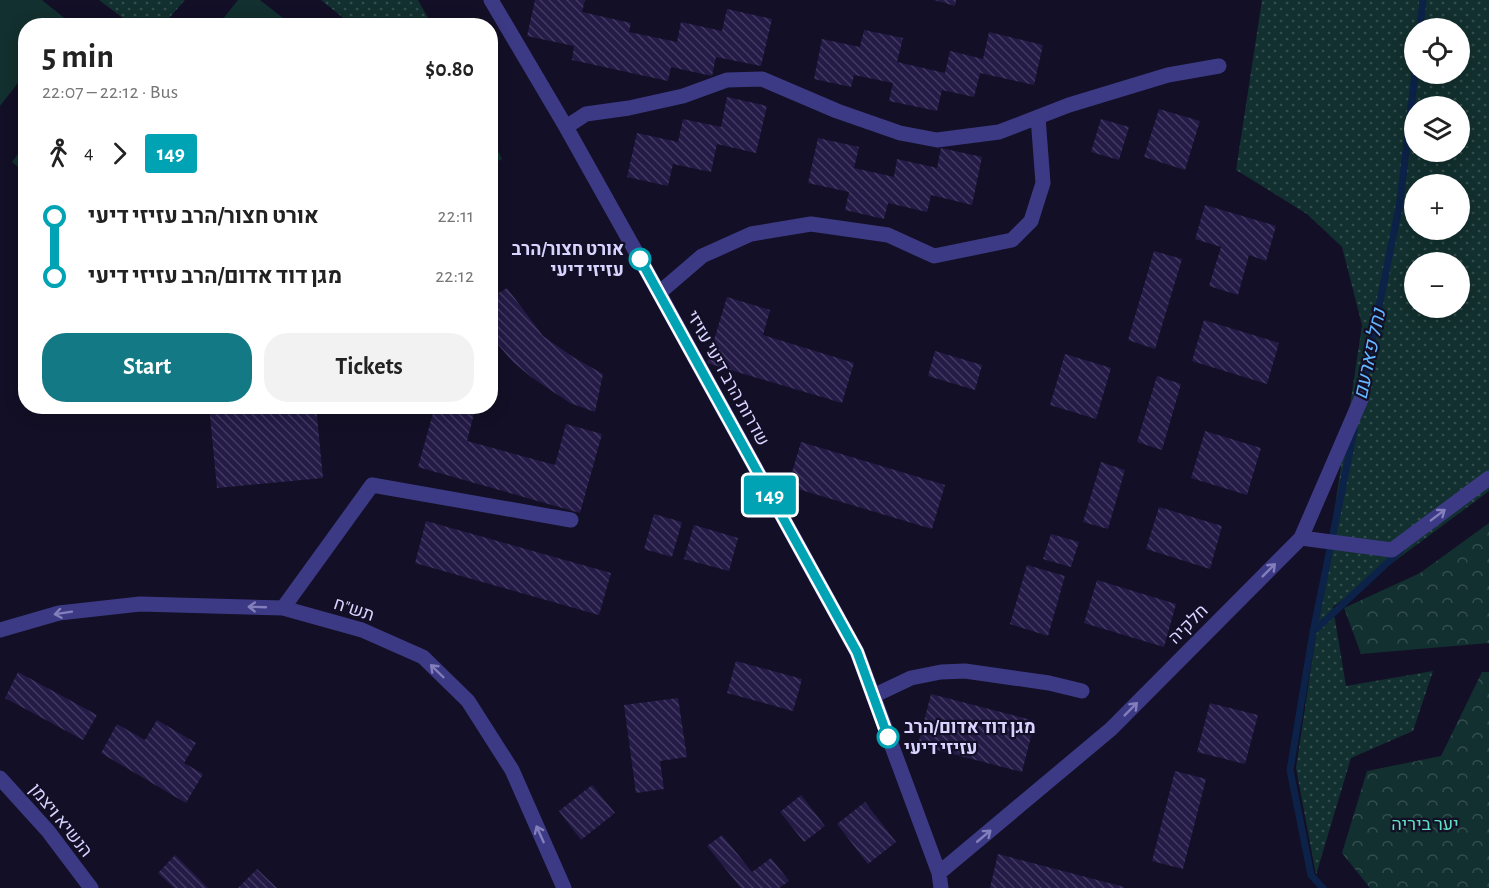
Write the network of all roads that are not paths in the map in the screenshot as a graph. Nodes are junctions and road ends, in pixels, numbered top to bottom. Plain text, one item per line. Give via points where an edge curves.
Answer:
1 (491, 0) edge
2 (1219, 66) dead end
3 (1038, 117) junction
4 (566, 127) junction
5 (659, 293) junction
6 (1362, 397) dead end
7 (1489, 478) edge
8 (571, 520) dead end
9 (1301, 538) junction
10 (283, 608) junction
11 (0, 630) edge
12 (1082, 691) dead end
13 (873, 696) junction
14 (0, 778) edge
15 (940, 881) edge
16 (91, 888) edge
17 (564, 888) edge

1 - 4 street, שדרות הרב דיעי עזיזי
2 - 3 street via 1168,75
3 - 4 street via 999,132 937,140 900,133 762,79 727,80 683,96 586,114
3 - 5 street via 1043,183 1030,221 1012,240 934,256 888,235 811,224 751,234 702,256
4 - 5 street, שדרות הרב דיעי עזיזי
5 - 13 street, שדרות הרב דיעי עזיזי via 857,652
6 - 9 street
9 -> 7 street via 1392,550
8 - 10 street via 372,485
15 -> 9 street, חלקיה via 1111,729
10 -> 11 street, תש"ח via 140,604 58,613
17 -> 10 street, תש"ח via 512,770 468,701 423,657 362,630
12 - 13 street via 965,671 911,678
13 - 15 street, שדרות הרב דיעי עזיזי
14 - 16 street, הנשיא ויצמן via 48,831

